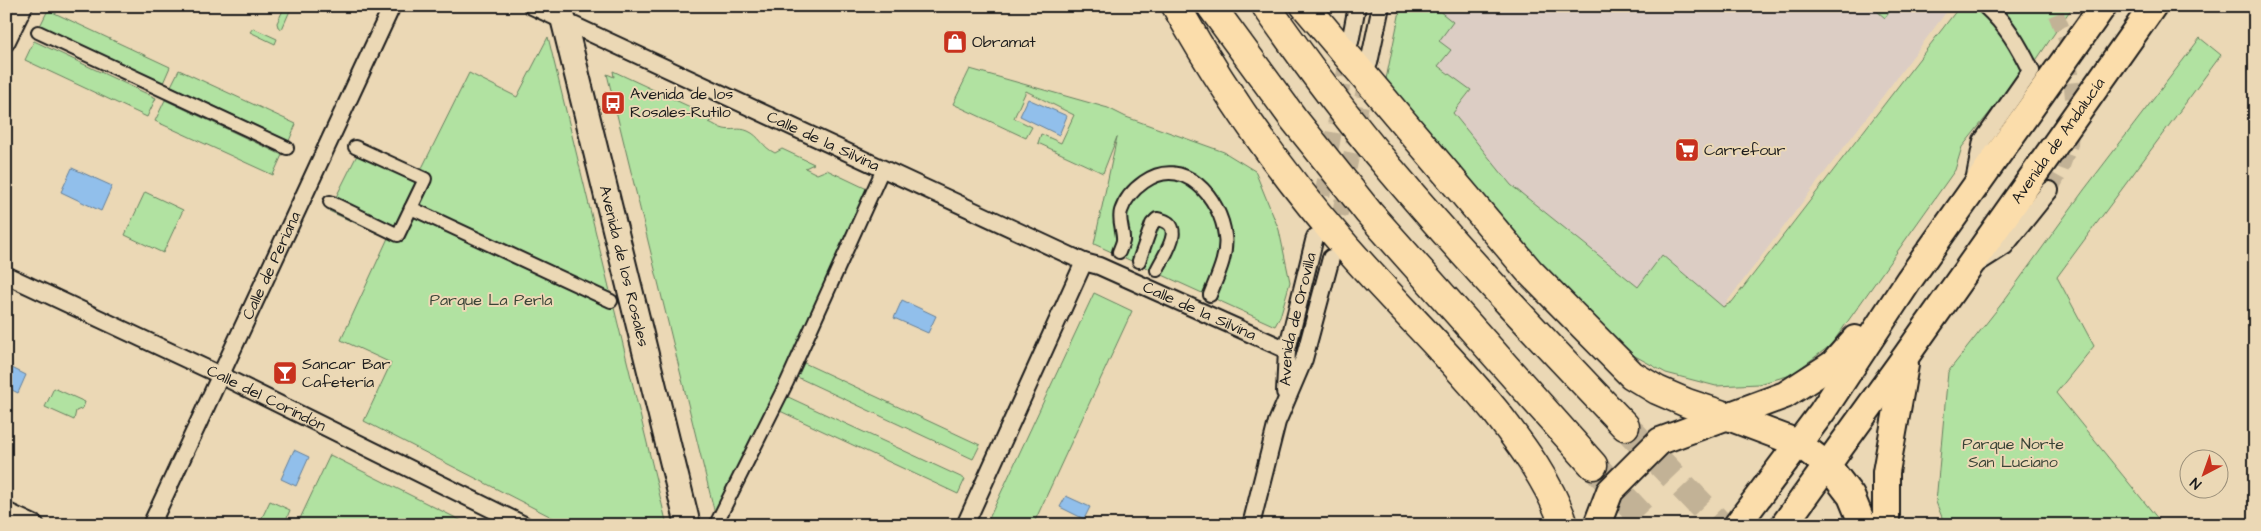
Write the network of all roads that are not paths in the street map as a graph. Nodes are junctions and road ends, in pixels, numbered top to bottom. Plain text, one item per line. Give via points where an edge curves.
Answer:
1 (24, 6) edge
2 (392, 6) edge
3 (532, 6) edge
4 (1176, 6) edge
5 (1211, 6) edge
6 (1266, 6) edge
7 (1305, 6) edge
8 (1357, 6) edge
9 (1381, 6) edge
10 (1986, 6) edge
11 (2103, 6) edge
12 (2153, 6) edge
13 (562, 14) edge
14 (38, 32) dead end
15 (1350, 42) tunnel mouth
16 (6, 44) edge
17 (1369, 63) tunnel mouth
18 (355, 147) dead end
19 (287, 148) dead end
20 (883, 169) junction
21 (2050, 190) tunnel mouth
22 (1971, 192) junction
23 (330, 202) dead end
24 (411, 208) junction
25 (1315, 237) tunnel mouth
26 (1119, 252) dead end
27 (1331, 258) tunnel mouth
28 (1139, 261) dead end
29 (1084, 262) junction
30 (1157, 270) dead end
31 (1962, 273) junction
32 (6, 275) edge
33 (1909, 280) junction
34 (1210, 295) dead end
35 (612, 301) dead end
36 (1287, 350) junction
37 (1906, 356) junction
38 (220, 375) junction
39 (1284, 402) junction
40 (1726, 416) junction
41 (1625, 426) tunnel mouth
42 (1798, 443) junction
43 (1593, 465) tunnel mouth
44 (1828, 466) junction
45 (6, 511) edge
46 (717, 522) dead end
47 (1256, 522) edge
48 (36, 525) edge
49 (151, 525) edge
50 (524, 525) edge
51 (688, 525) edge
52 (965, 525) edge
53 (1564, 525) edge
54 (1598, 525) edge
55 (1737, 525) edge
56 (1784, 525) edge
57 (1862, 525) edge
58 (1886, 525) edge

1 - 16 street
2 - 38 street, Calle de Periana
3 - 13 street, Calle de la Silvina
4 - 53 highway via 1263,144 1346,246 1469,379 1524,448 1556,503
5 - 43 highway via 1369,213
6 - 41 highway via 1306,63 1389,168 1486,279
7 - 40 highway via 1530,272 1632,375 1657,390
8 - 15 street
9 - 17 street
10 - 22 street via 2018,44 2031,71 1982,141
11 - 22 main road
12 - 31 main road, Avenida de Andalucía
13 - 20 street, Calle de la Silvina
13 - 51 main road, Avenida de los Rosales
14 - 19 street
18 - 24 street via 425,179
20 - 29 street, Calle de la Silvina
20 - 46 street via 787,382
21 - 31 street, Avenida de Andalucía via 2005,246
22 - 33 main road
23 - 24 street via 398,235
24 - 35 street
25 - 36 street, Avenida de Orovilla
26 - 34 street via 1123,241 1120,213 1136,188 1160,174 1184,175 1200,184 1211,199 1226,236
27 - 39 street, Avenida de Orovilla via 1304,359
28 - 30 street via 1152,224 1157,219 1165,220 1172,226 1174,234
29 - 36 street, Calle de la Silvina
29 - 52 street
31 - 37 main road, Avenida de Andalucía
32 - 38 street, Calle del Corindón
33 - 40 main road via 1833,364 1785,395
33 - 42 main road
36 - 39 street, Avenida de Orovilla
37 - 44 main road, Avenida de Andalucía
37 - 58 main road, Avenida de Andalucía via 1886,472
38 - 49 street, Calle de Periana
38 - 50 street, Calle del Corindón
39 - 47 street, Avenida de Orovilla
40 - 42 main road
40 - 54 main road via 1660,441 1610,491
42 - 44 main road
42 - 55 main road
44 - 56 main road, Avenida de Andalucía
44 - 57 main road via 1851,496
45 - 48 street

